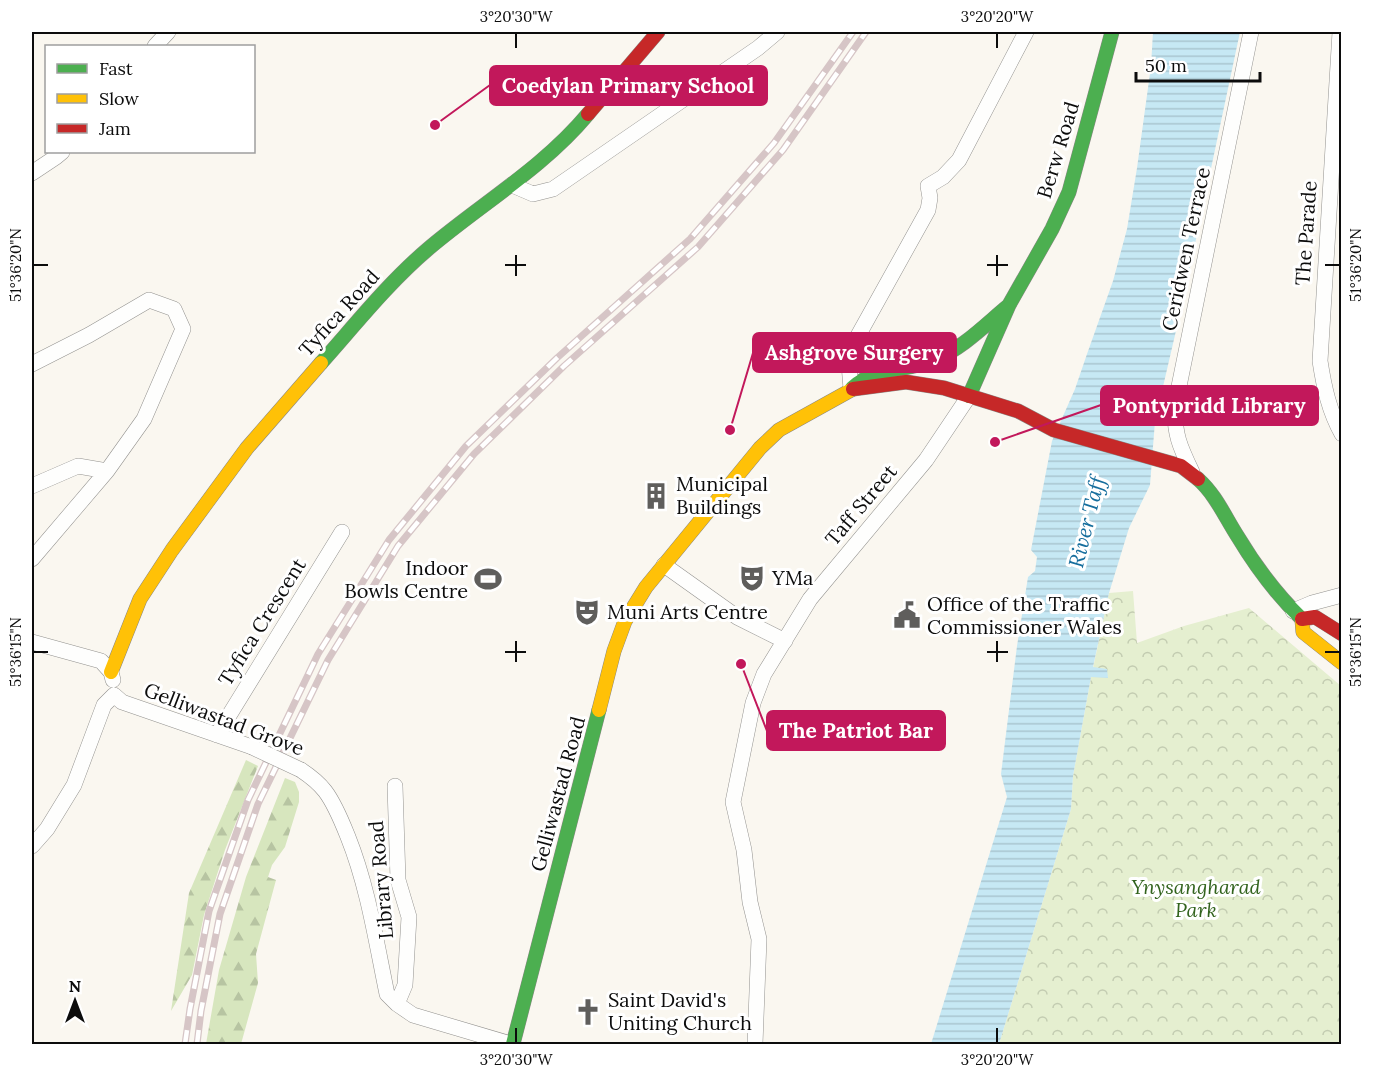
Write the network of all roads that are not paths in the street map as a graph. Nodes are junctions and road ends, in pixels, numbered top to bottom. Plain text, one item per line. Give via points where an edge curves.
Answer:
1 (168, 32) edge
2 (658, 32) edge
3 (777, 32) edge
4 (1026, 32) edge
5 (1112, 32) edge
6 (1251, 32) edge
7 (1341, 32) edge
8 (156, 45) edge
9 (61, 153) edge
10 (1336, 162) edge
11 (32, 173) edge
12 (512, 186) junction
13 (1009, 305) junction
14 (32, 364) edge
15 (851, 389) junction
16 (969, 396) junction
17 (1341, 434) edge
18 (1186, 469) junction
19 (106, 471) junction
20 (32, 486) edge
21 (342, 532) dead end
22 (32, 559) edge
23 (664, 565) junction
24 (1341, 595) edge
25 (1298, 615) junction
26 (1341, 634) edge
27 (785, 640) junction
28 (32, 642) edge
29 (1341, 663) edge
30 (111, 672) junction
31 (114, 694) junction
32 (218, 735) junction
33 (395, 786) dead end
34 (32, 846) edge
35 (397, 1004) junction
36 (512, 1044) edge
37 (755, 1044) edge

1 - 8 street
2 - 12 main road, Tyfica Road via 568,138
3 - 12 street via 553,189 533,194
4 - 15 street via 959,160 928,186 928,210 854,343 849,364
5 - 13 main road, Berw Road via 1069,192
6 - 18 street, Ceridwen Terrace via 1175,406 1174,427
7 - 10 street, The Parade
9 - 11 street
10 - 17 street, The Parade via 1320,361 1324,390
12 - 30 main road, Tyfica Road via 419,259 377,300 248,448 140,599
13 - 15 main road, Berw Road via 938,359 875,373 862,378
13 - 16 main road, Berw Road
14 - 19 street via 149,300 174,309 183,328 144,419
15 - 16 main road via 906,382
15 - 23 main road, Gelliwastad Road via 779,430
16 - 18 main road via 1018,411 1054,430
16 - 27 street, Taff Street via 926,460 810,599
18 - 25 main road via 1216,497 1242,545
19 - 20 street via 78,466
19 - 22 street
21 - 32 street, Tyfica Crescent
23 - 27 street via 736,617
23 - 36 main road, Gelliwastad Road via 625,621 614,651
24 - 25 street via 1312,603
25 - 26 main road via 1315,617
25 - 29 main road via 1303,632
27 - 37 street, Taff Street via 764,674 753,703 733,802 759,939
28 - 30 street via 101,661
30 - 31 street
31 - 32 street, Gelliwastad Grove via 122,702
31 - 34 street via 104,705 74,785
32 - 35 street, Gelliwastad Grove, bridge via 301,770 327,793 357,860 387,994
33 - 35 street, Library Road via 398,880 409,917 405,985
35 - 36 street via 414,1015

